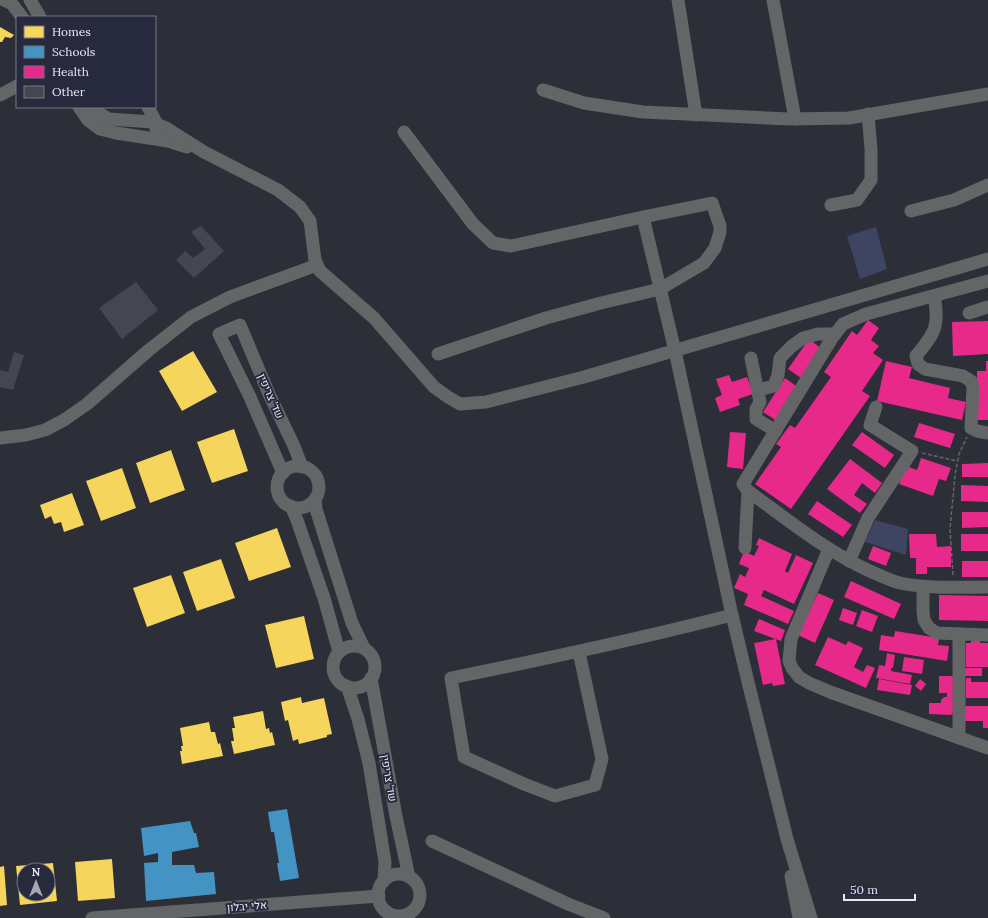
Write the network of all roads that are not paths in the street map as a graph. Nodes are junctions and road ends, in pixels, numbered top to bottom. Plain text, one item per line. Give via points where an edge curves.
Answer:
1 (4, 0) edge
2 (30, 0) edge
3 (678, 0) edge
4 (777, 1) edge
5 (21, 16) edge
6 (39, 16) edge
7 (16, 87) edge
8 (543, 90) dead end
9 (988, 94) edge
10 (0, 95) edge
11 (81, 108) edge
12 (95, 108) edge
13 (149, 108) edge
14 (868, 114) junction
15 (696, 115) junction
16 (795, 119) junction
17 (157, 124) junction
18 (404, 132) dead end
19 (153, 138) junction
20 (204, 152) junction
21 (988, 185) edge
22 (831, 206) dead end
23 (911, 211) dead end
24 (643, 217) junction
25 (988, 259) edge
26 (317, 265) junction
27 (988, 281) edge
28 (660, 289) junction
29 (934, 296) junction
30 (988, 307) edge
31 (968, 313) dead end
32 (835, 334) junction
33 (675, 351) junction
34 (438, 354) dead end
35 (751, 358) dead end
36 (758, 390) junction
37 (876, 407) dead end
38 (776, 431) junction
39 (988, 433) edge
40 (0, 438) edge
41 (302, 467) junction
42 (283, 473) junction
43 (748, 490) junction
44 (315, 499) junction
45 (291, 506) junction
46 (745, 548) dead end
47 (829, 549) junction
48 (849, 561) junction
49 (923, 587) junction
50 (988, 587) edge
51 (732, 615) junction
52 (958, 634) junction
53 (988, 635) edge
54 (364, 648) junction
55 (339, 652) junction
56 (579, 652) junction
57 (371, 678) junction
58 (346, 686) junction
59 (960, 738) junction
60 (988, 748) edge
61 (787, 839) junction
62 (432, 841) dead end
63 (409, 877) junction
64 (384, 881) junction
65 (379, 896) junction
66 (416, 912) edge
67 (387, 914) edge
68 (134, 916) edge
69 (92, 918) edge
70 (604, 918) edge
71 (799, 918) edge
72 (811, 918) edge

1 - 5 street via 12,4
2 - 6 street
3 - 15 street
4 - 16 street
7 - 10 street
8 - 15 street via 584,103 643,112
9 - 14 street
11 - 19 street via 88,120 100,129
12 - 17 street via 109,119
13 - 17 street
14 - 16 street via 849,118
14 - 22 street via 871,180 857,200
15 - 16 street
17 - 19 street
17 - 20 street
18 - 24 street via 473,224 493,243 511,246
19 - 20 street
20 - 26 street via 278,190 300,207 310,221
21 - 23 street via 954,200
24 - 28 street
24 - 28 street via 712,203 720,226 715,248 704,262
25 - 33 street
26 - 33 street via 320,272 374,318 434,386 460,404 486,402
26 - 40 street via 230,297 191,317 87,404 64,420 45,430
27 - 29 street
28 - 33 street
28 - 34 street via 546,318
29 - 32 street via 866,314 843,324
29 - 39 street via 937,320 934,330 916,356 918,364 925,369 964,376 971,381 974,387 971,428
30 - 31 street
32 - 36 street via 818,334 797,342 780,358 774,386
32 - 38 street
33 - 51 street
35 - 36 street
36 - 38 street via 760,402 756,409 756,419
37 - 48 street via 870,425 912,451 868,518
38 - 43 street via 743,484
41 - 42 street via 295,467
41 - 42 street, שד' צריפין via 240,325 219,334
41 - 44 street via 314,473 317,479 319,486
42 - 45 street via 278,482 278,491 280,498
43 - 46 street
43 - 47 street
44 - 45 street via 304,507
44 - 54 street via 352,623
45 - 55 street via 324,598
47 - 48 street
47 - 59 street via 791,639 789,660 792,668 799,677 823,689
48 - 49 street via 898,583
49 - 50 street
49 - 52 street via 924,620 929,628 937,634
51 - 56 street
51 - 61 street
52 - 53 street
52 - 59 street
54 - 55 street via 351,646
54 - 57 street via 370,652 375,665
55 - 58 street via 335,658 334,671 340,682
56 - 56 street via 451,678 464,757 555,796 595,785 602,759
57 - 58 street via 360,686
57 - 63 street, שד' צריפין
58 - 64 street, שד' צריפין via 358,719 369,763 386,862
59 - 60 street
61 - 71 street via 787,854
61 - 72 street
62 - 70 street
63 - 64 street via 396,875
63 - 66 street via 415,881 420,894
64 - 65 street via 380,886
65 - 67 street
65 - 68 street, אלי יבלון
66 - 67 street via 398,916
68 - 69 street, אלי יבלון

